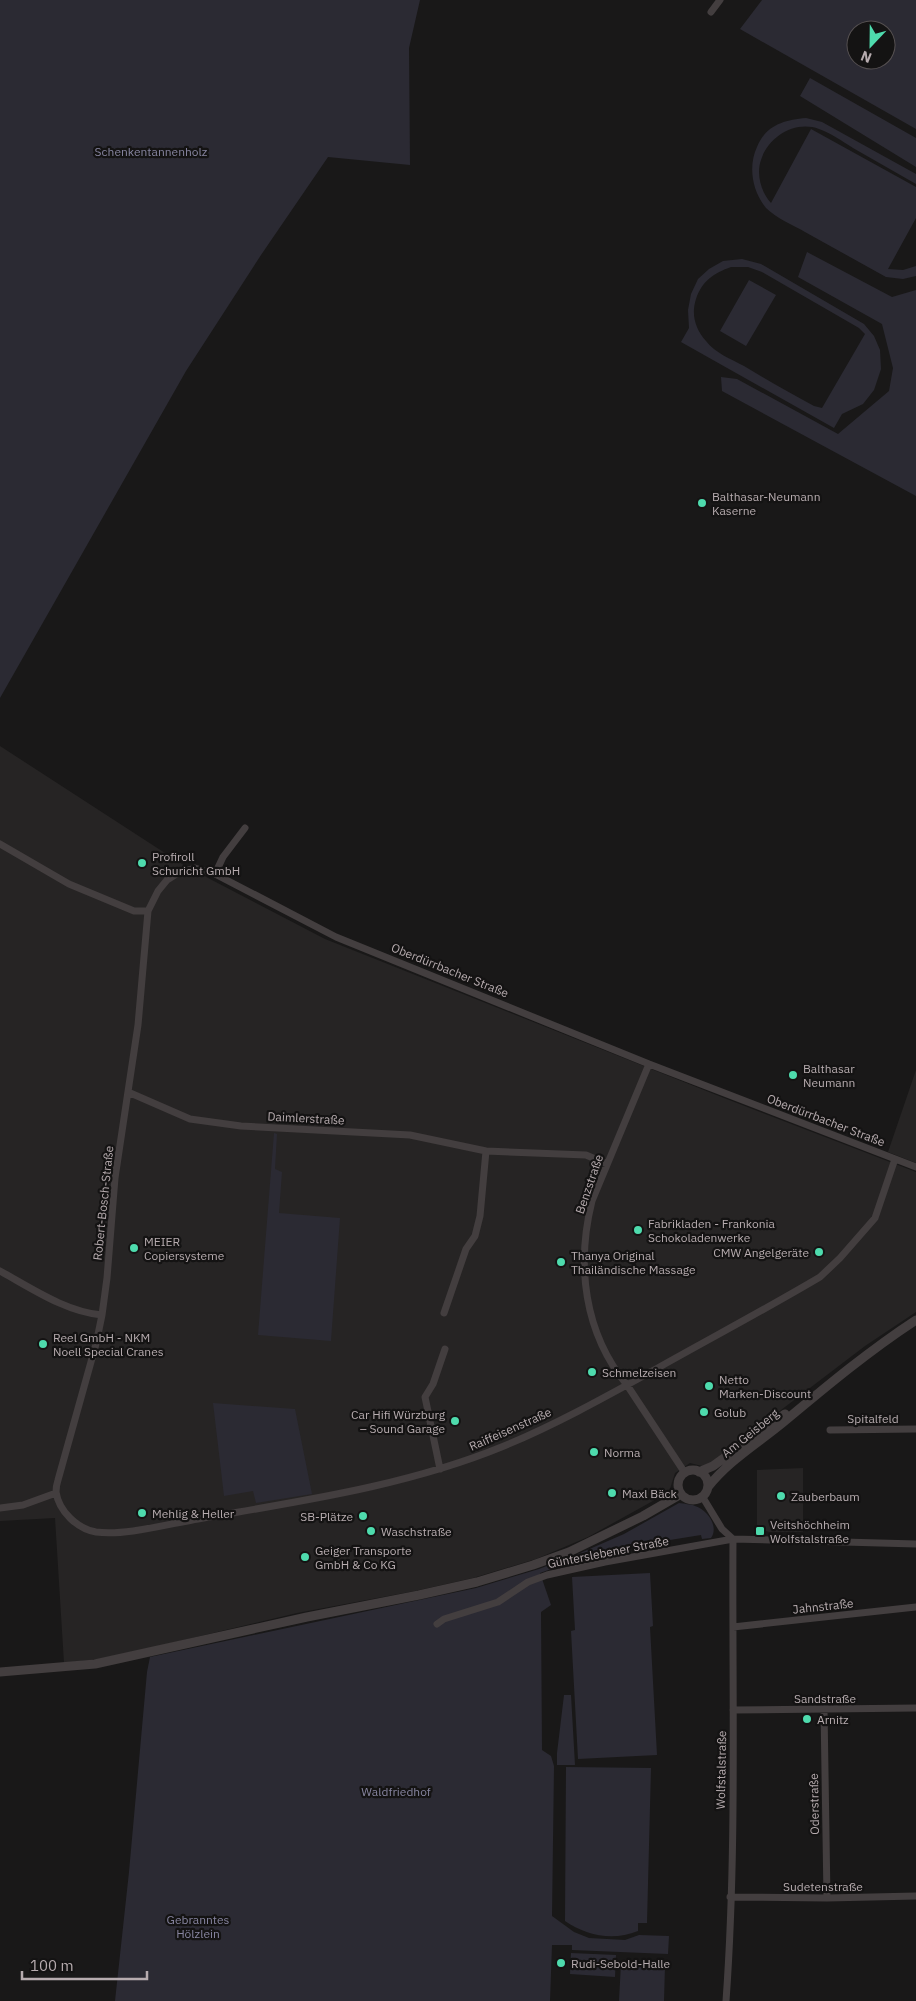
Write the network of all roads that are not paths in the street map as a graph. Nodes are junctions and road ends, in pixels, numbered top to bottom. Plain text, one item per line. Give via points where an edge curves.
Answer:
1 (720, 0) edge
2 (711, 12) dead end
3 (245, 828) dead end
4 (0, 844) edge
5 (215, 874) junction
6 (148, 911) junction
7 (649, 1064) junction
8 (128, 1092) junction
9 (486, 1151) junction
10 (895, 1159) junction
11 (607, 1164) junction
12 (916, 1167) edge
13 (0, 1271) edge
14 (444, 1313) dead end
15 (102, 1315) junction
16 (916, 1320) edge
17 (445, 1348) dead end
18 (627, 1385) junction
19 (809, 1399) junction
20 (916, 1429) edge
21 (830, 1430) dead end
22 (440, 1469) junction
23 (699, 1472) junction
24 (685, 1473) junction
25 (708, 1487) junction
26 (56, 1492) junction
27 (681, 1494) junction
28 (702, 1496) junction
29 (0, 1508) edge
30 (733, 1539) junction
31 (916, 1544) edge
32 (916, 1607) edge
33 (438, 1624) dead end
34 (733, 1627) junction
35 (0, 1672) edge
36 (916, 1708) edge
37 (824, 1709) junction
38 (734, 1710) junction
39 (916, 1896) edge
40 (730, 1897) junction
41 (827, 1898) junction
42 (726, 2001) edge

1 - 2 street
3 - 5 street via 223,857
4 - 6 street via 69,884 134,911
5 - 6 street, Oberdürrbacher Straße via 195,868 167,880
5 - 7 street, Oberdürrbacher Straße via 336,936
6 - 8 street, Robert-Bosch-Straße via 138,1025
7 - 10 street, Oberdürrbacher Straße
7 - 11 street, Benzstraße
8 - 9 street, Daimlerstraße via 190,1119 241,1126 410,1135
8 - 15 street, Robert-Bosch-Straße via 114,1178
9 - 11 street, Daimlerstraße via 586,1155
9 - 14 street via 475,1236 466,1249
10 - 12 street, Oberdürrbacher Straße
10 - 18 street, Raiffeisenstraße via 876,1218 820,1277
11 - 18 street, Benzstraße via 588,1218 583,1270 592,1318 614,1366
13 - 15 street via 63,1304 88,1314
15 - 26 street, Robert-Bosch-Straße
16 - 19 street, Am Geisberg
17 - 22 street via 432,1384 424,1396
18 - 22 street, Raiffeisenstraße via 505,1445
18 - 24 street, Benzstraße
19 - 23 street, Am Geisberg
19 - 25 street, Am Geisberg via 718,1474
20 - 21 street, Spitalfeld
22 - 26 street, Raiffeisenstraße via 372,1486 118,1533 95,1532 77,1524 64,1512
23 - 24 street
23 - 25 street via 705,1477
24 - 27 street via 678,1484
25 - 28 street
26 - 29 street via 23,1505
27 - 28 street via 692,1500
27 - 35 street via 605,1535 533,1565 477,1582 95,1664
28 - 30 street via 722,1530
30 - 31 street, Günterslebener Straße
30 - 33 street, Günterslebener Straße via 547,1575 528,1582 498,1602 444,1618
30 - 34 street, Wolfstalstraße
32 - 34 street, Jahnstraße
34 - 38 street, Wolfstalstraße
36 - 37 street, Sandstraße
37 - 38 street, Sandstraße
37 - 41 street, Oderstraße
38 - 40 street, Wolfstalstraße
39 - 41 street, Sudetenstraße
40 - 41 street, Sudetenstraße
40 - 42 street, Wolfstalstraße

